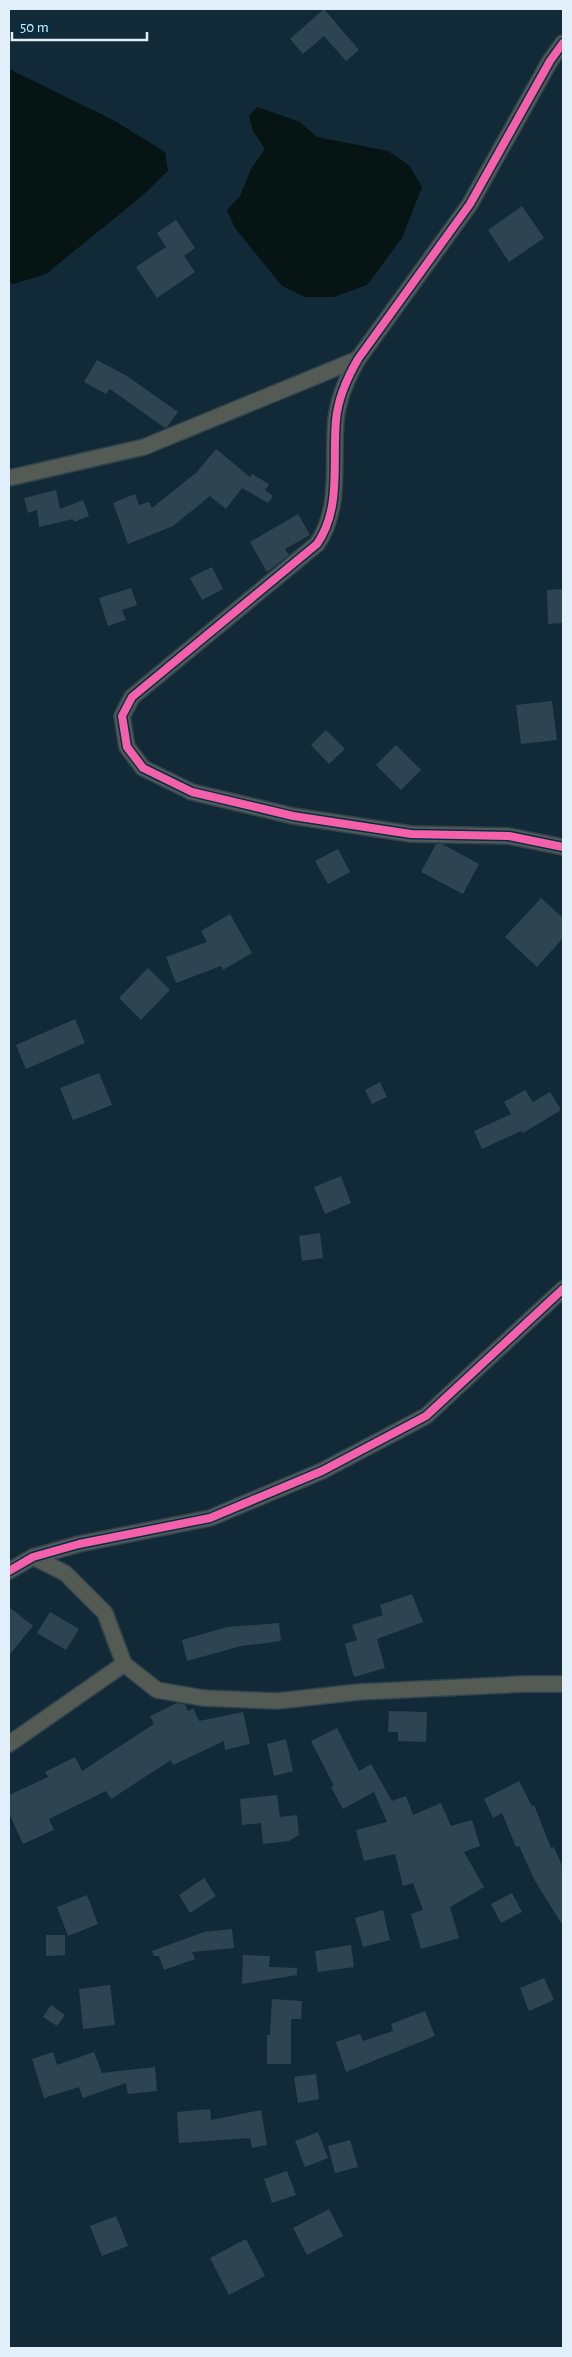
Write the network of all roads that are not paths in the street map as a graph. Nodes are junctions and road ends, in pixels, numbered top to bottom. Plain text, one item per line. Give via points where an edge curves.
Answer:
1 (563, 44) edge
2 (358, 359) junction
3 (9, 478) edge
4 (563, 847) edge
5 (563, 1289) edge
6 (33, 1557) junction
7 (9, 1571) edge
8 (124, 1664) junction
9 (563, 1684) edge
10 (9, 1744) edge

1 - 2 street via 550,61 470,204
2 - 3 street via 144,448
2 - 4 street via 345,381 336,418 334,500 325,532 317,544 132,697 122,716 127,747 143,768 192,792 293,816 411,834 509,836
5 - 6 street via 426,1416 322,1471 210,1518 79,1544
6 - 7 street
6 - 8 street via 65,1572 105,1613
8 - 9 street via 157,1690 203,1698 276,1701 359,1692
8 - 10 street

